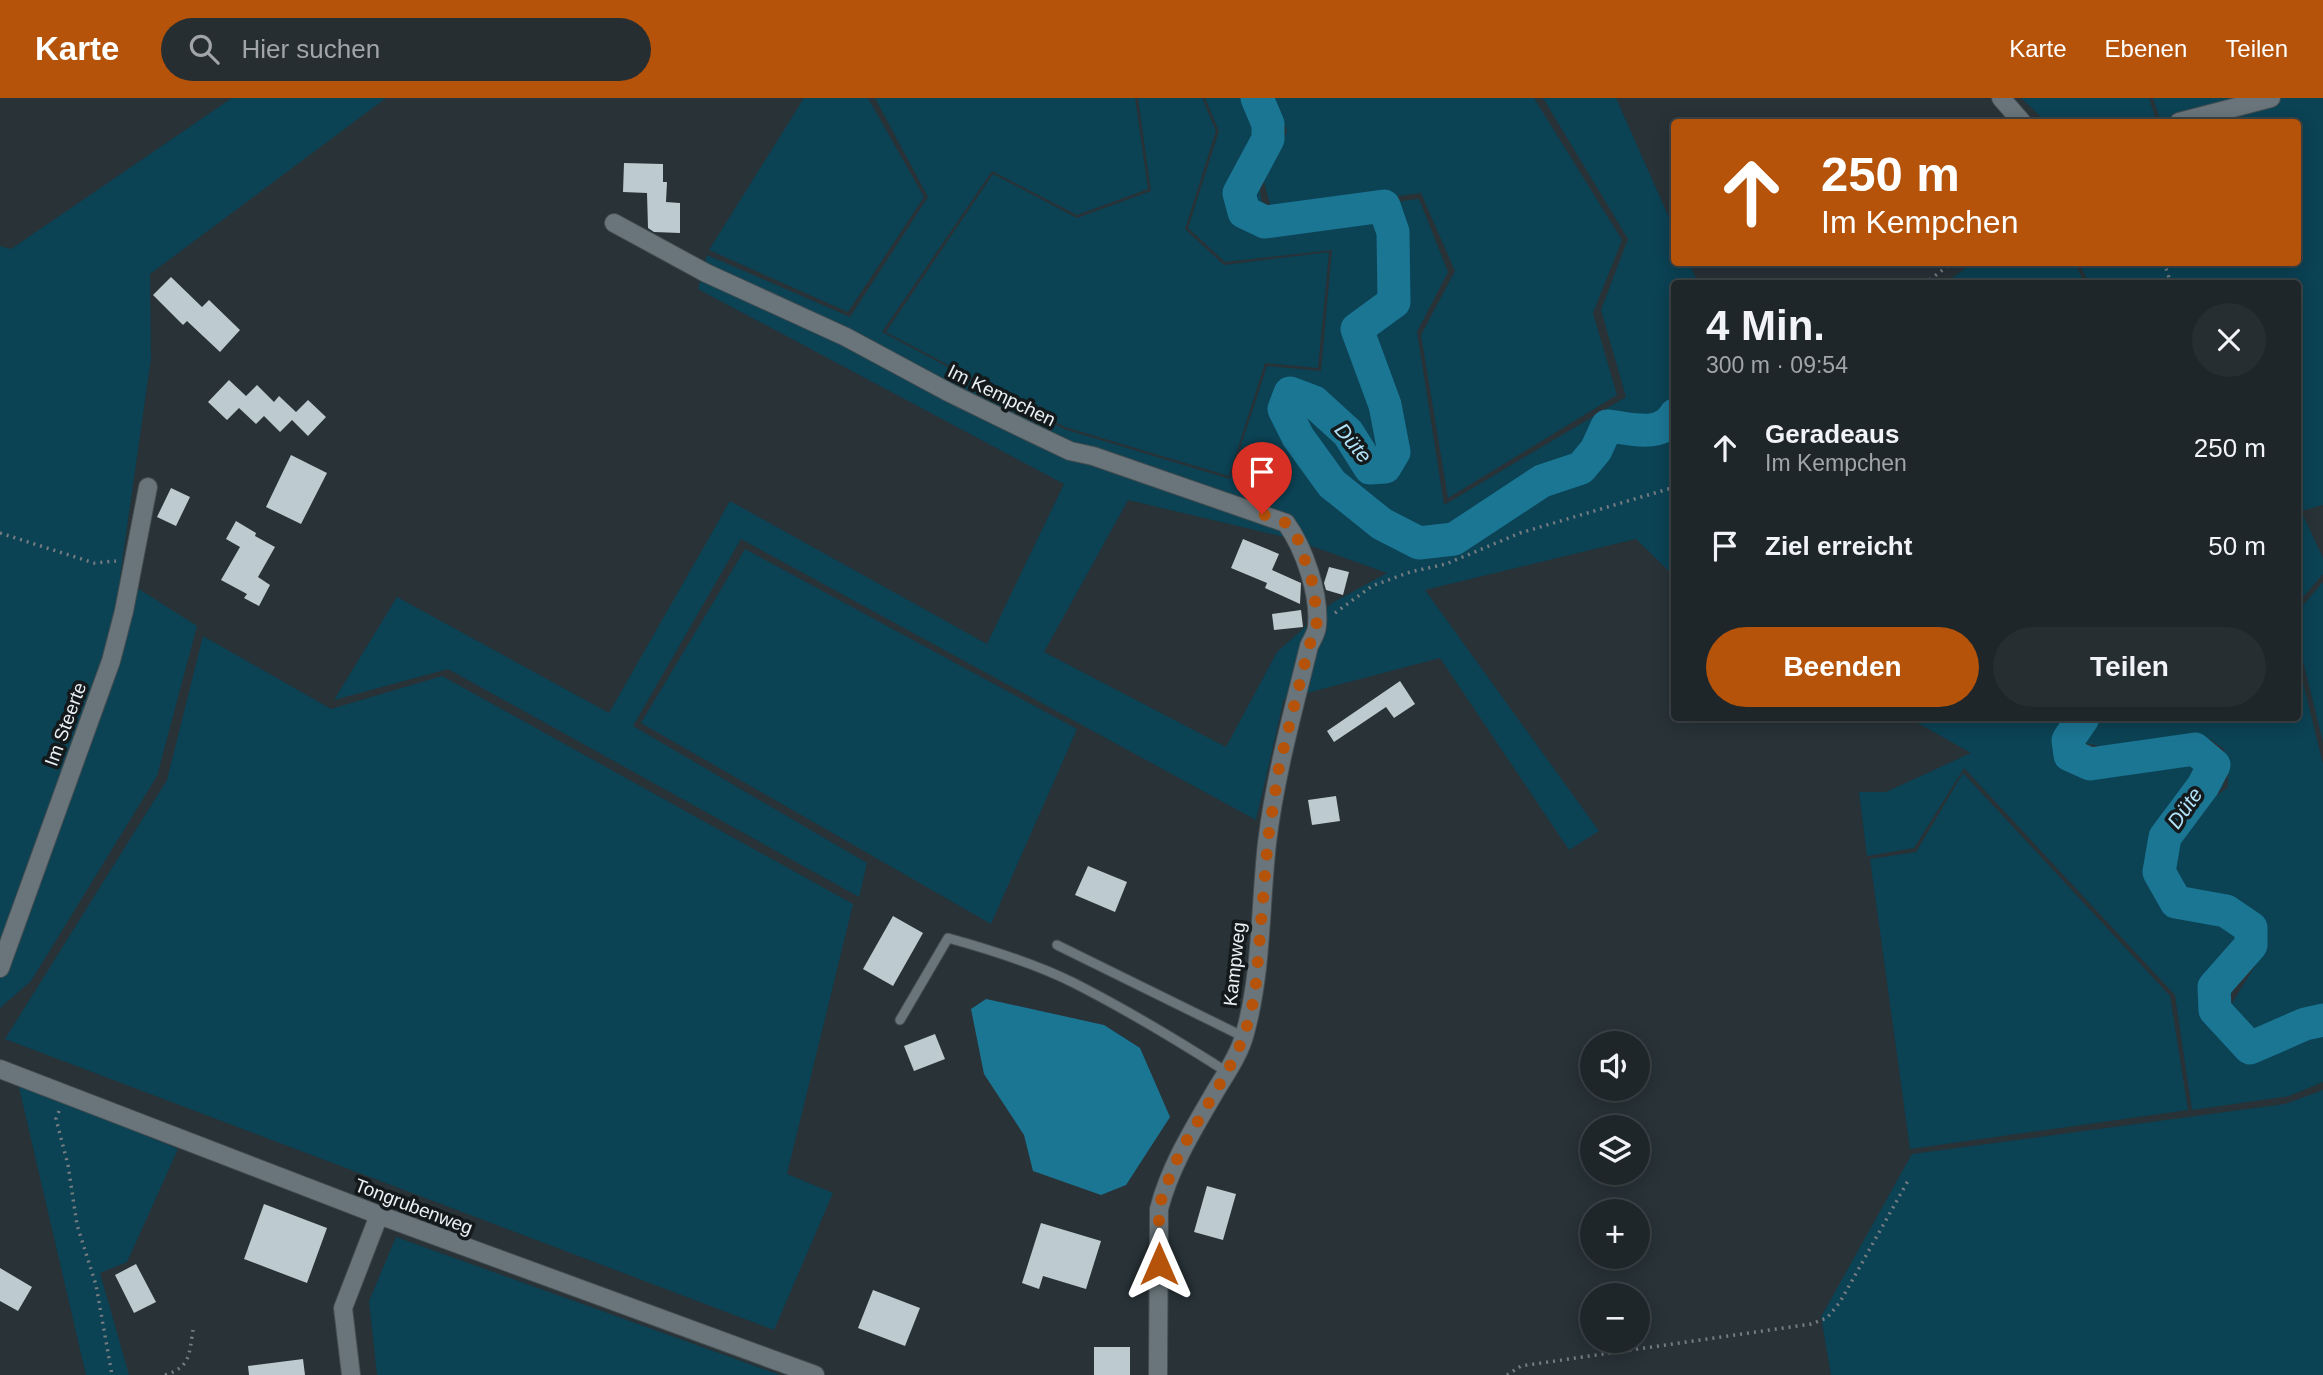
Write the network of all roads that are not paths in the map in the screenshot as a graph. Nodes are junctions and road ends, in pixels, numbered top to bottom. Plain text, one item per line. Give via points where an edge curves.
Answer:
1 (2001, 98) edge
2 (2270, 98) edge
3 (2019, 119) edge
4 (2190, 119) edge
5 (614, 222) dead end
6 (148, 487) dead end
7 (1317, 628) joint
8 (1057, 945) dead end
9 (0, 968) edge
10 (900, 1020) dead end
11 (1244, 1037) junction
12 (0, 1069) edge
13 (1227, 1072) junction
14 (379, 1215) junction
15 (351, 1375) edge
16 (815, 1375) edge
17 (1158, 1375) edge

1 - 3 street
2 - 4 street
5 - 7 street, Im Kempchen via 706,273 846,337 1070,451 1286,523 1297,537 1314,587
6 - 9 street, Im Steerte via 111,661
7 - 11 street, Kampweg via 1279,767 1263,878 1255,995
8 - 11 lane
10 - 13 lane via 948,938 1072,982
11 - 13 street, Kampweg
12 - 14 street, Tongrubenweg
13 - 17 street, Kampweg via 1181,1150 1159,1209
14 - 15 street via 343,1308
14 - 16 street, Tongrubenweg

